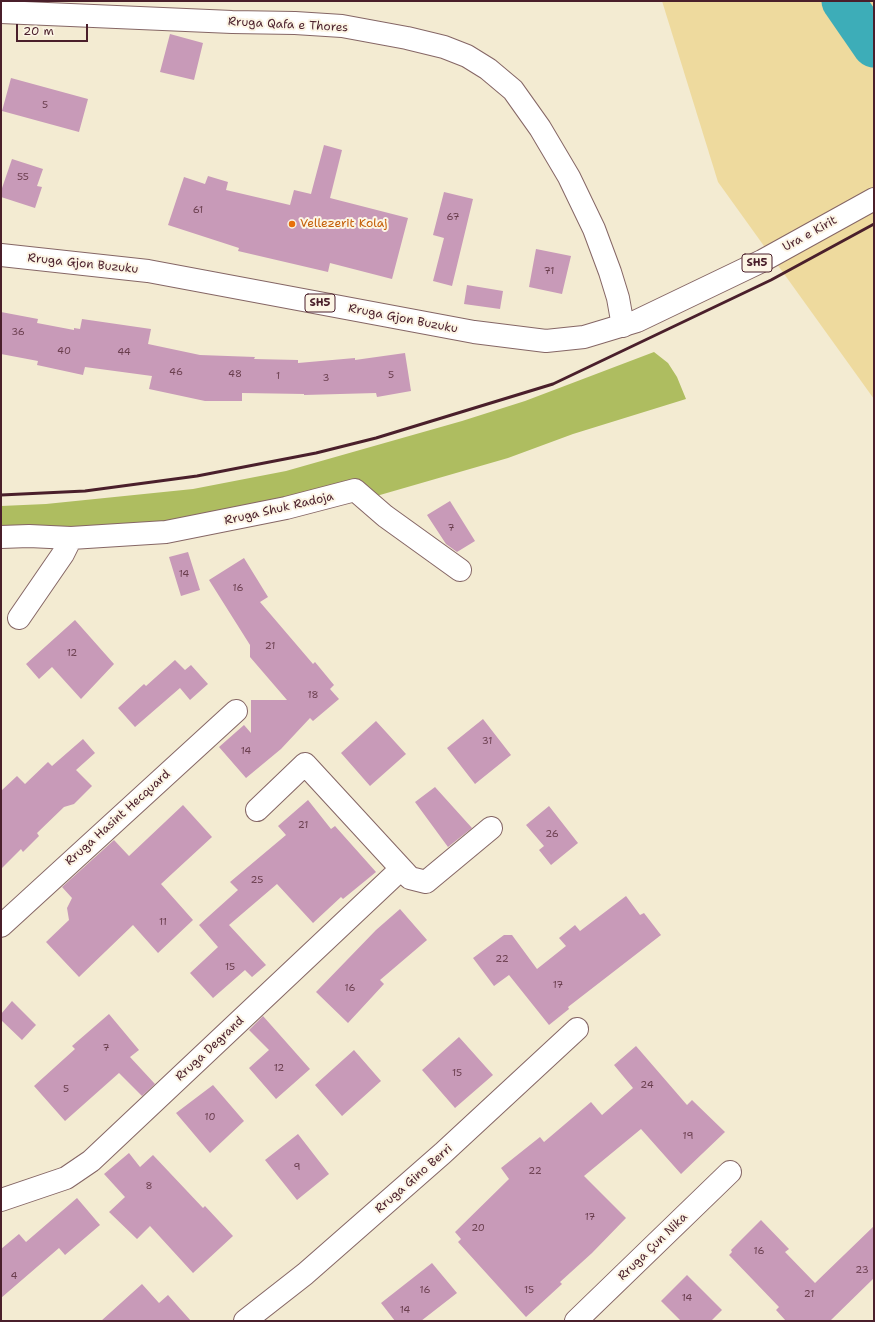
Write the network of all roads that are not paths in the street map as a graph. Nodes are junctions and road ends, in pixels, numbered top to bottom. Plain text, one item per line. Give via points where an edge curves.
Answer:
1 (1, 12) edge
2 (874, 199) edge
3 (1, 255) edge
4 (630, 324) junction
5 (1, 537) edge
6 (71, 538) junction
7 (460, 570) dead end
8 (18, 618) dead end
9 (236, 711) dead end
10 (256, 810) dead end
11 (491, 828) dead end
12 (401, 869) junction
13 (1, 926) edge
14 (577, 1029) dead end
15 (730, 1172) dead end
16 (1, 1200) edge
17 (244, 1321) edge
18 (576, 1321) edge

1 - 4 street, Rruga Qafa e Thores via 342,26 407,38 444,47 466,56 488,69 513,90 540,128 569,177 594,229 618,298
2 - 4 street, Ura e Kirit / SH5 via 762,261
3 - 4 street, Rruga Gjon Buzuku / SH5 via 148,271 508,337 546,341 584,337
5 - 6 street, Rruga Shuk Radoja
6 - 7 street, Rruga Shuk Radoja via 166,532 286,508 355,490 385,516
6 - 8 street
9 - 13 street, Rruga Hasint Hecquard
10 - 12 street via 305,764
11 - 12 street via 426,882 410,878
12 - 16 street, Rruga Degrand via 91,1161 66,1178
14 - 17 street, Rruga Gino Berri via 444,1153 305,1274
15 - 18 street, Rruga Çun Nika

